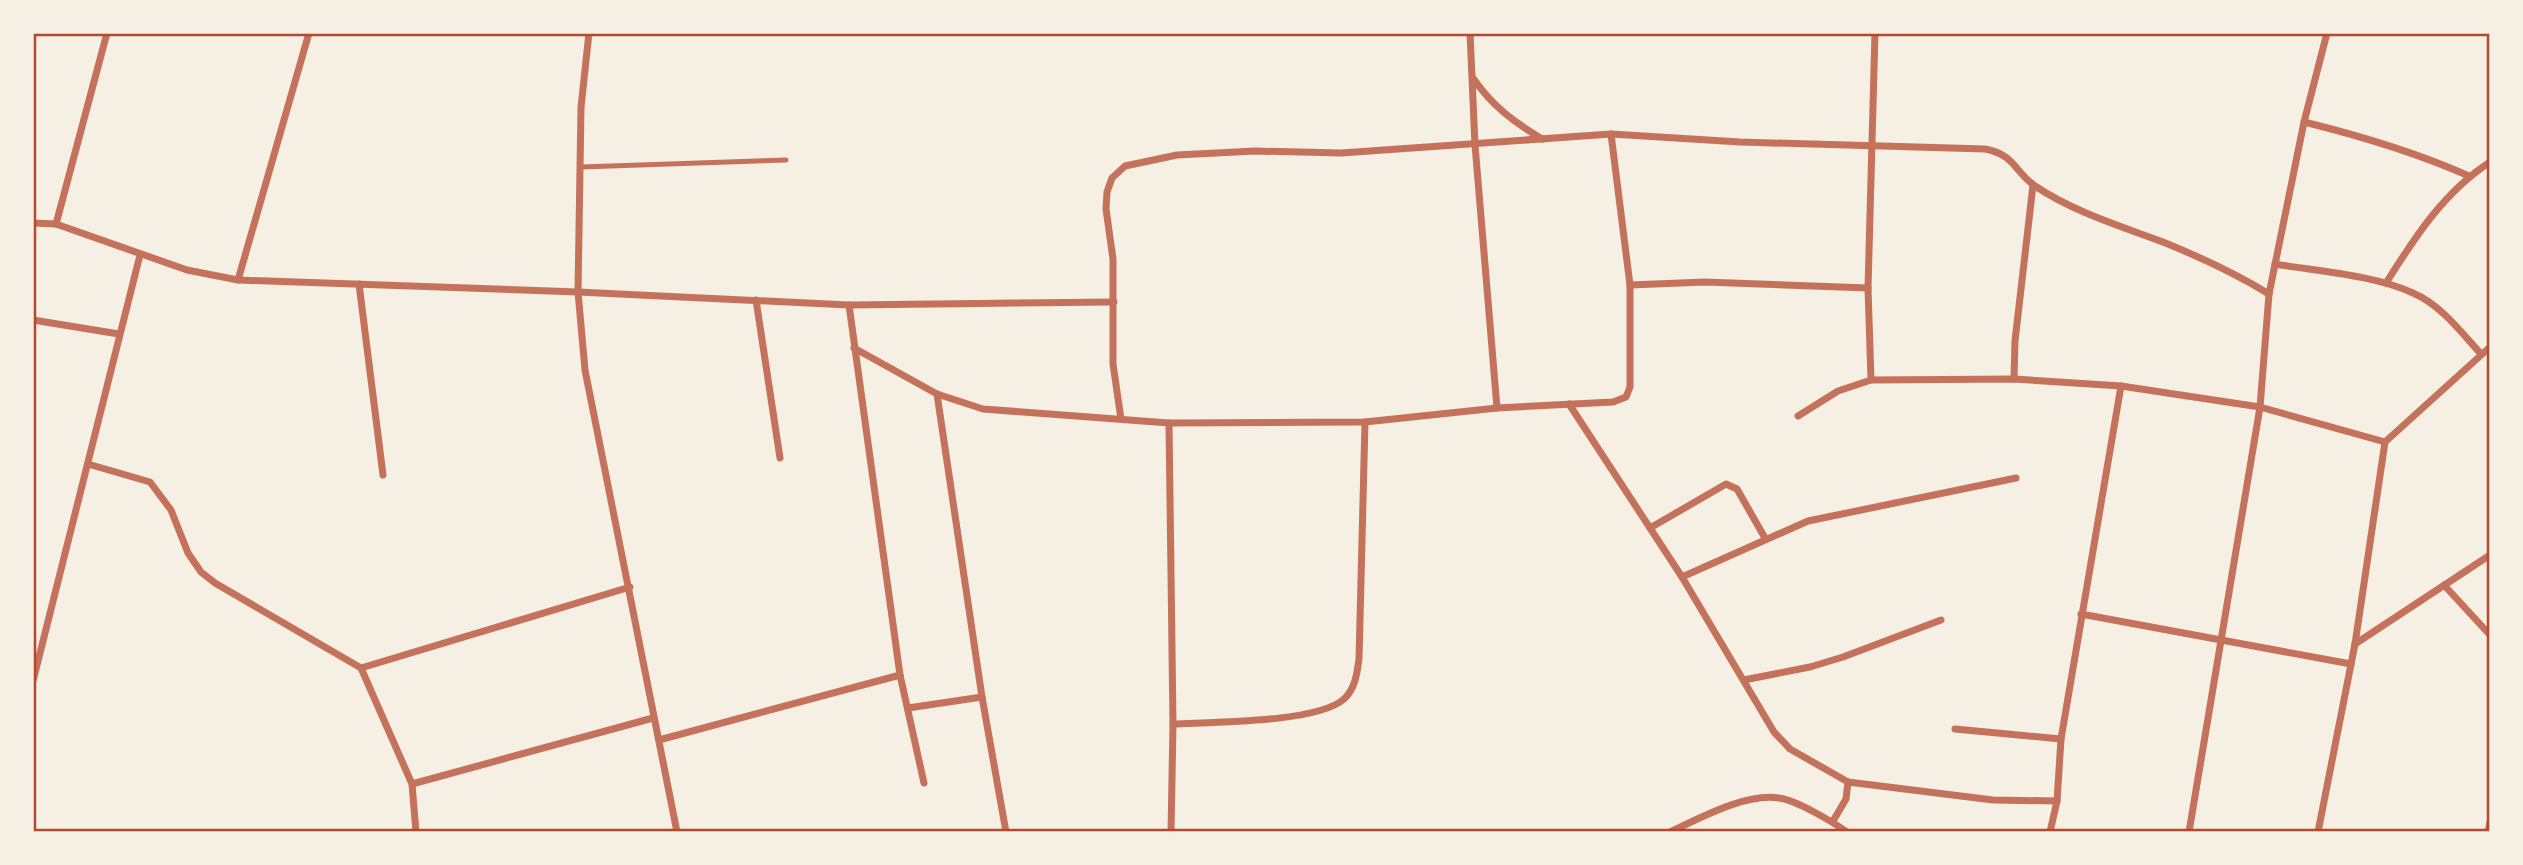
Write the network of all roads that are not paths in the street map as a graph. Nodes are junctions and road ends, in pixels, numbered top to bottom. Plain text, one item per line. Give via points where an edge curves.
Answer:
1 (107, 33) edge
2 (309, 33) edge
3 (589, 33) edge
4 (1470, 33) edge
5 (1875, 33) edge
6 (2327, 33) edge
7 (1473, 77) junction
8 (2304, 122) junction
9 (1611, 134) junction
10 (1542, 139) junction
11 (1475, 145) junction
12 (1873, 147) junction
13 (786, 160) dead end
14 (2490, 162) edge
15 (581, 167) junction
16 (2469, 176) junction
17 (2033, 185) junction
18 (33, 223) edge
19 (56, 224) junction
20 (140, 255) junction
21 (2275, 264) junction
22 (238, 279) junction
23 (2386, 283) junction
24 (359, 284) junction
25 (1630, 285) junction
26 (1868, 288) junction
27 (578, 292) junction
28 (2269, 294) junction
29 (756, 300) junction
30 (1114, 302) junction
31 (849, 305) junction
32 (33, 320) edge
33 (119, 334) junction
34 (2490, 347) edge
35 (854, 348) junction
36 (2481, 354) junction
37 (2014, 379) junction
38 (1871, 380) junction
39 (2121, 386) junction
40 (937, 394) junction
41 (1569, 404) junction
42 (2260, 407) junction
43 (1497, 408) junction
44 (1798, 416) dead end
45 (1121, 419) junction
46 (1365, 422) junction
47 (1169, 423) junction
48 (2385, 442) junction
49 (780, 458) dead end
50 (88, 464) junction
51 (383, 475) dead end
52 (2016, 478) dead end
53 (1650, 528) junction
54 (1765, 538) junction
55 (2490, 555) edge
56 (1682, 577) junction
57 (2444, 585) junction
58 (630, 587) junction
59 (2081, 614) junction
60 (1941, 620) dead end
61 (2490, 635) edge
62 (2219, 640) junction
63 (2355, 644) junction
64 (2351, 664) junction
65 (361, 668) junction
66 (900, 675) junction
67 (1744, 680) junction
68 (33, 681) edge
69 (982, 697) junction
70 (908, 708) junction
71 (653, 718) junction
72 (1172, 724) junction
73 (1955, 729) dead end
74 (2061, 739) junction
75 (659, 740) junction
76 (1849, 782) junction
77 (924, 783) dead end
78 (412, 785) junction
79 (2057, 801) junction
80 (1835, 818) junction
81 (2490, 822) edge
82 (416, 832) edge
83 (677, 832) edge
84 (1006, 832) edge
85 (1171, 832) edge
86 (1670, 832) edge
87 (1847, 832) edge
88 (2050, 832) edge
89 (2189, 832) edge
90 (2318, 832) edge
91 (2488, 832) edge

1 - 19 street
2 - 22 street
3 - 15 street via 581,107
4 - 7 street
5 - 12 street
6 - 8 street
7 - 10 street via 1509,120
7 - 11 street
8 - 16 street via 2426,157
8 - 21 street
9 - 10 street
9 - 12 street
9 - 25 street
10 - 11 street
11 - 30 street via 1341,153 1177,155 1125,166 1112,178 1107,192
11 - 43 street
12 - 17 street via 1997,151
12 - 26 street
13 - 15 lane
14 - 16 street
15 - 27 street
16 - 23 street via 2436,210
17 - 28 street via 2113,224 2219,265
17 - 37 street
18 - 19 street
19 - 20 street
20 - 22 street
20 - 33 street
21 - 23 street
21 - 28 street
22 - 24 street
23 - 36 street via 2437,308
24 - 27 street
24 - 51 street
25 - 26 street via 1705,282
25 - 41 street via 1626,397
26 - 38 street
27 - 29 street
27 - 58 street via 585,370
28 - 42 street
29 - 31 street
29 - 49 street
30 - 31 street
30 - 45 street via 1113,364
31 - 35 street
32 - 33 street
33 - 50 street
34 - 36 street
35 - 40 street
35 - 66 street
36 - 48 street
37 - 38 street
37 - 39 street
38 - 44 street via 1838,391
39 - 42 street
39 - 59 street
40 - 45 street via 983,409
40 - 69 street
41 - 43 street
41 - 53 street
42 - 48 street
42 - 62 street
43 - 46 street
45 - 47 street
46 - 47 street
46 - 72 street via 1359,659 1350,692 1331,709 1307,716
47 - 72 street
48 - 63 street
50 - 65 street via 150,482 171,510 201,572
50 - 68 street
52 - 54 street via 1808,521
53 - 54 street via 1726,484 1737,489
53 - 56 street
54 - 56 street
55 - 57 street
56 - 67 street
57 - 61 street
57 - 63 street
58 - 65 street
58 - 71 street
59 - 62 street
59 - 74 street
60 - 67 street via 1832,660
62 - 64 street
62 - 89 street
63 - 64 street
64 - 90 street
65 - 78 street
66 - 70 street
66 - 75 street
67 - 76 street via 1774,732 1790,749
69 - 70 street
69 - 84 street
70 - 77 street
71 - 75 street
71 - 78 street
72 - 85 street
73 - 74 street
74 - 79 street
75 - 83 street
76 - 79 street via 1993,800
76 - 80 street
78 - 82 street
79 - 88 street
80 - 86 street via 1780,798 1751,799
80 - 87 street
81 - 91 street

